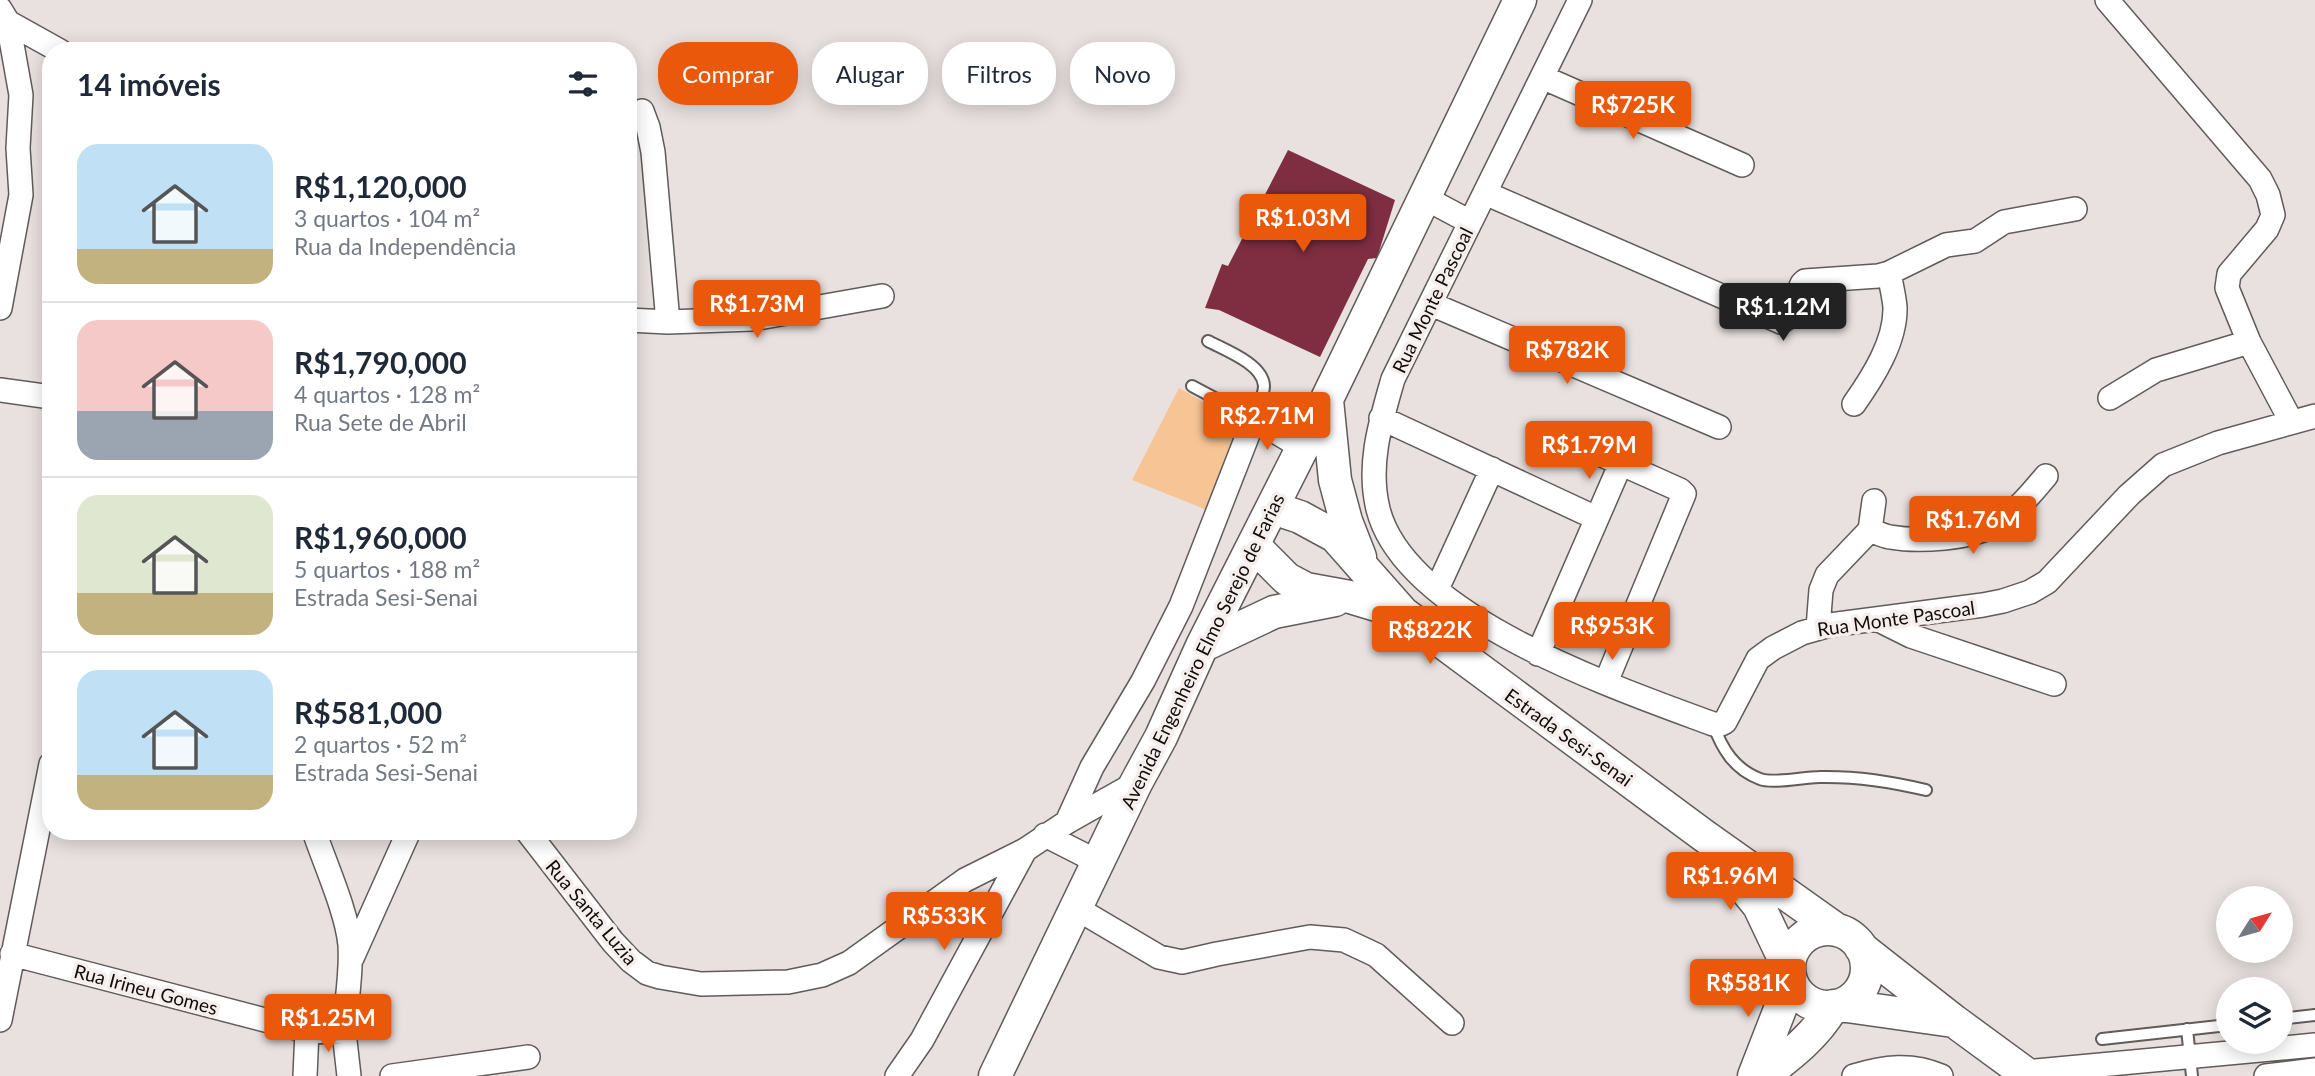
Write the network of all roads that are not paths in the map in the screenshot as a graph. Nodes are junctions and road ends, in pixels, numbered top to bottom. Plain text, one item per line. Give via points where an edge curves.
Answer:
1 (1520, 0) edge
2 (1580, 0) edge
3 (2107, 0) edge
4 (4, 15) edge
5 (46, 42) edge
6 (1542, 77) junction
7 (642, 111) dead end
8 (18, 148) junction
9 (1742, 165) dead end
10 (0, 172) edge
11 (1485, 193) junction
12 (1425, 198) junction
13 (2075, 209) dead end
14 (1470, 222) junction
15 (1889, 273) junction
16 (882, 296) dead end
17 (1431, 304) junction
18 (0, 308) edge
19 (637, 320) edge
20 (668, 322) junction
21 (1208, 341) dead end
22 (2249, 342) junction
23 (1192, 386) dead end
24 (0, 390) edge
25 (42, 396) edge
26 (2110, 398) dead end
27 (1327, 399) junction
28 (1854, 404) dead end
29 (2315, 416) edge
30 (1381, 418) junction
31 (1254, 419) junction
32 (2291, 421) junction
33 (1720, 427) dead end
34 (1303, 449) junction
35 (1492, 469) junction
36 (2046, 476) dead end
37 (1874, 500) dead end
38 (1273, 508) junction
39 (1596, 518) junction
40 (1870, 530) junction
41 (1254, 546) junction
42 (1358, 584) junction
43 (1437, 589) junction
44 (1877, 619) junction
45 (1818, 628) junction
46 (1202, 646) junction
47 (1538, 654) junction
48 (1606, 682) junction
49 (2054, 684) dead end
50 (1713, 724) junction
51 (1136, 783) junction
52 (1926, 790) dead end
53 (42, 808) edge
54 (1066, 822) junction
55 (1045, 835) junction
56 (1703, 835) junction
57 (317, 840) edge
58 (405, 840) edge
59 (534, 840) edge
60 (1025, 850) junction
61 (1098, 862) junction
62 (1076, 908) junction
63 (1849, 939) junction
64 (12, 954) junction
65 (350, 961) junction
66 (1790, 975) junction
67 (1836, 1006) junction
68 (2315, 1015) edge
69 (2293, 1018) edge
70 (0, 1020) edge
71 (1954, 1021) junction
72 (345, 1023) junction
73 (1452, 1023) dead end
74 (2216, 1026) edge
75 (2187, 1029) junction
76 (307, 1031) junction
77 (2102, 1038) dead end
78 (2315, 1045) edge
79 (527, 1057) dead end
80 (2191, 1067) edge
81 (2315, 1070) edge
82 (2027, 1074) edge
83 (305, 1076) edge
84 (349, 1076) edge
85 (392, 1076) edge
86 (897, 1076) edge
87 (995, 1076) edge
88 (1754, 1076) edge
89 (1763, 1076) edge
90 (1854, 1076) edge
91 (1941, 1076) edge
92 (2266, 1076) edge

1 - 12 street, Avenida Engenheiro Elmo Serejo de Farias
2 - 6 street, Rua Monte Pascoal
3 - 22 street via 2260,178 2269,195 2273,215 2267,229 2229,274 2227,288
4 - 5 street
4 - 8 street via 21,95
6 - 9 street
6 - 11 street, Rua Monte Pascoal
7 - 20 street via 653,152
8 - 10 street
8 - 18 street via 21,195
11 - 14 street, Rua Monte Pascoal
11 - 15 street via 1781,322 1805,281
12 - 14 street
12 - 27 street, Avenida Engenheiro Elmo Serejo de Farias
13 - 15 street via 2004,222 1975,241 1946,245
14 - 17 street, Rua Monte Pascoal
15 - 28 street via 1895,307 1892,331 1873,377
16 - 20 street via 752,319
17 - 30 street, Rua Monte Pascoal via 1393,379
17 - 33 street
19 - 20 street
21 - 31 lane via 1256,368 1263,377
22 - 26 street via 2156,370
22 - 32 street
23 - 31 lane
24 - 25 street
27 - 34 street, Avenida Engenheiro Elmo Serejo de Farias
27 - 42 street via 1335,480
29 - 32 street, Rua Monte Pascoal
30 - 35 street
30 - 43 street, Rua Monte Pascoal via 1375,461 1378,509 1396,548
31 - 34 street
31 - 54 street via 1181,606
32 - 44 street, Rua Monte Pascoal via 2163,465 2038,588 1983,605
34 - 38 street, Avenida Engenheiro Elmo Serejo de Farias
35 - 39 street
35 - 43 street
36 - 40 street via 2020,507 1986,530 1919,540 1886,537
37 - 40 street
38 - 41 street, Avenida Engenheiro Elmo Serejo de Farias
38 - 42 street via 1335,536
39 - 47 street
39 - 48 street via 1612,460 1684,494
40 - 45 street via 1827,575
41 - 42 street, Estrada Sesi-Senai via 1287,579 1306,589
41 - 46 street, Avenida Engenheiro Elmo Serejo de Farias
42 - 46 street via 1274,612
42 - 56 street, Estrada Sesi-Senai
43 - 47 street, Rua Monte Pascoal via 1477,620
44 - 45 street, Rua Monte Pascoal
44 - 49 street via 1911,636
45 - 50 street, Rua Monte Pascoal via 1764,654 1754,664 1725,722
46 - 51 street, Avenida Engenheiro Elmo Serejo de Farias
47 - 48 street, Rua Monte Pascoal
48 - 50 street, Rua Monte Pascoal
50 - 52 lane via 1720,746 1741,769 1763,781 1878,779
51 - 54 street, Rua Santa Luzia
51 - 61 street, Avenida Engenheiro Elmo Serejo de Farias
53 - 64 street
54 - 55 street, Rua Santa Luzia
55 - 60 street, Rua Santa Luzia
55 - 61 street
56 - 63 street, Estrada Sesi-Senai
56 - 66 street, Estrada Sesi-Senai via 1759,906
57 - 65 street via 345,922
58 - 65 street
59 - 60 street, Rua Santa Luzia via 631,961 647,973 701,984 788,982 822,975 849,962 965,880
60 - 86 street via 922,1040
61 - 62 street, Avenida Engenheiro Elmo Serejo de Farias
62 - 73 street via 1159,957 1182,962 1310,937 1344,940 1376,955
62 - 87 street, Avenida Engenheiro Elmo Serejo de Farias
63 - 66 street via 1825,929 1803,938 1790,957
63 - 67 street via 1865,958 1864,981 1851,999
63 - 71 street, Estrada Sesi-Senai
64 - 70 street
64 - 76 street, Rua Irineu Gomes
65 - 72 street
66 - 67 street via 1803,998
66 - 88 street
67 - 71 street, Estrada Sesi-Senai
67 - 89 street via 1791,1055
68 - 69 lane
71 - 82 street, Estrada Sesi-Senai
72 - 76 street, Rua Irineu Gomes
72 - 84 street
74 - 75 lane
75 - 77 lane
75 - 80 lane
76 - 83 street
78 - 80 street
79 - 85 street
80 - 82 street
81 - 92 street
90 - 91 street via 1905,1066

